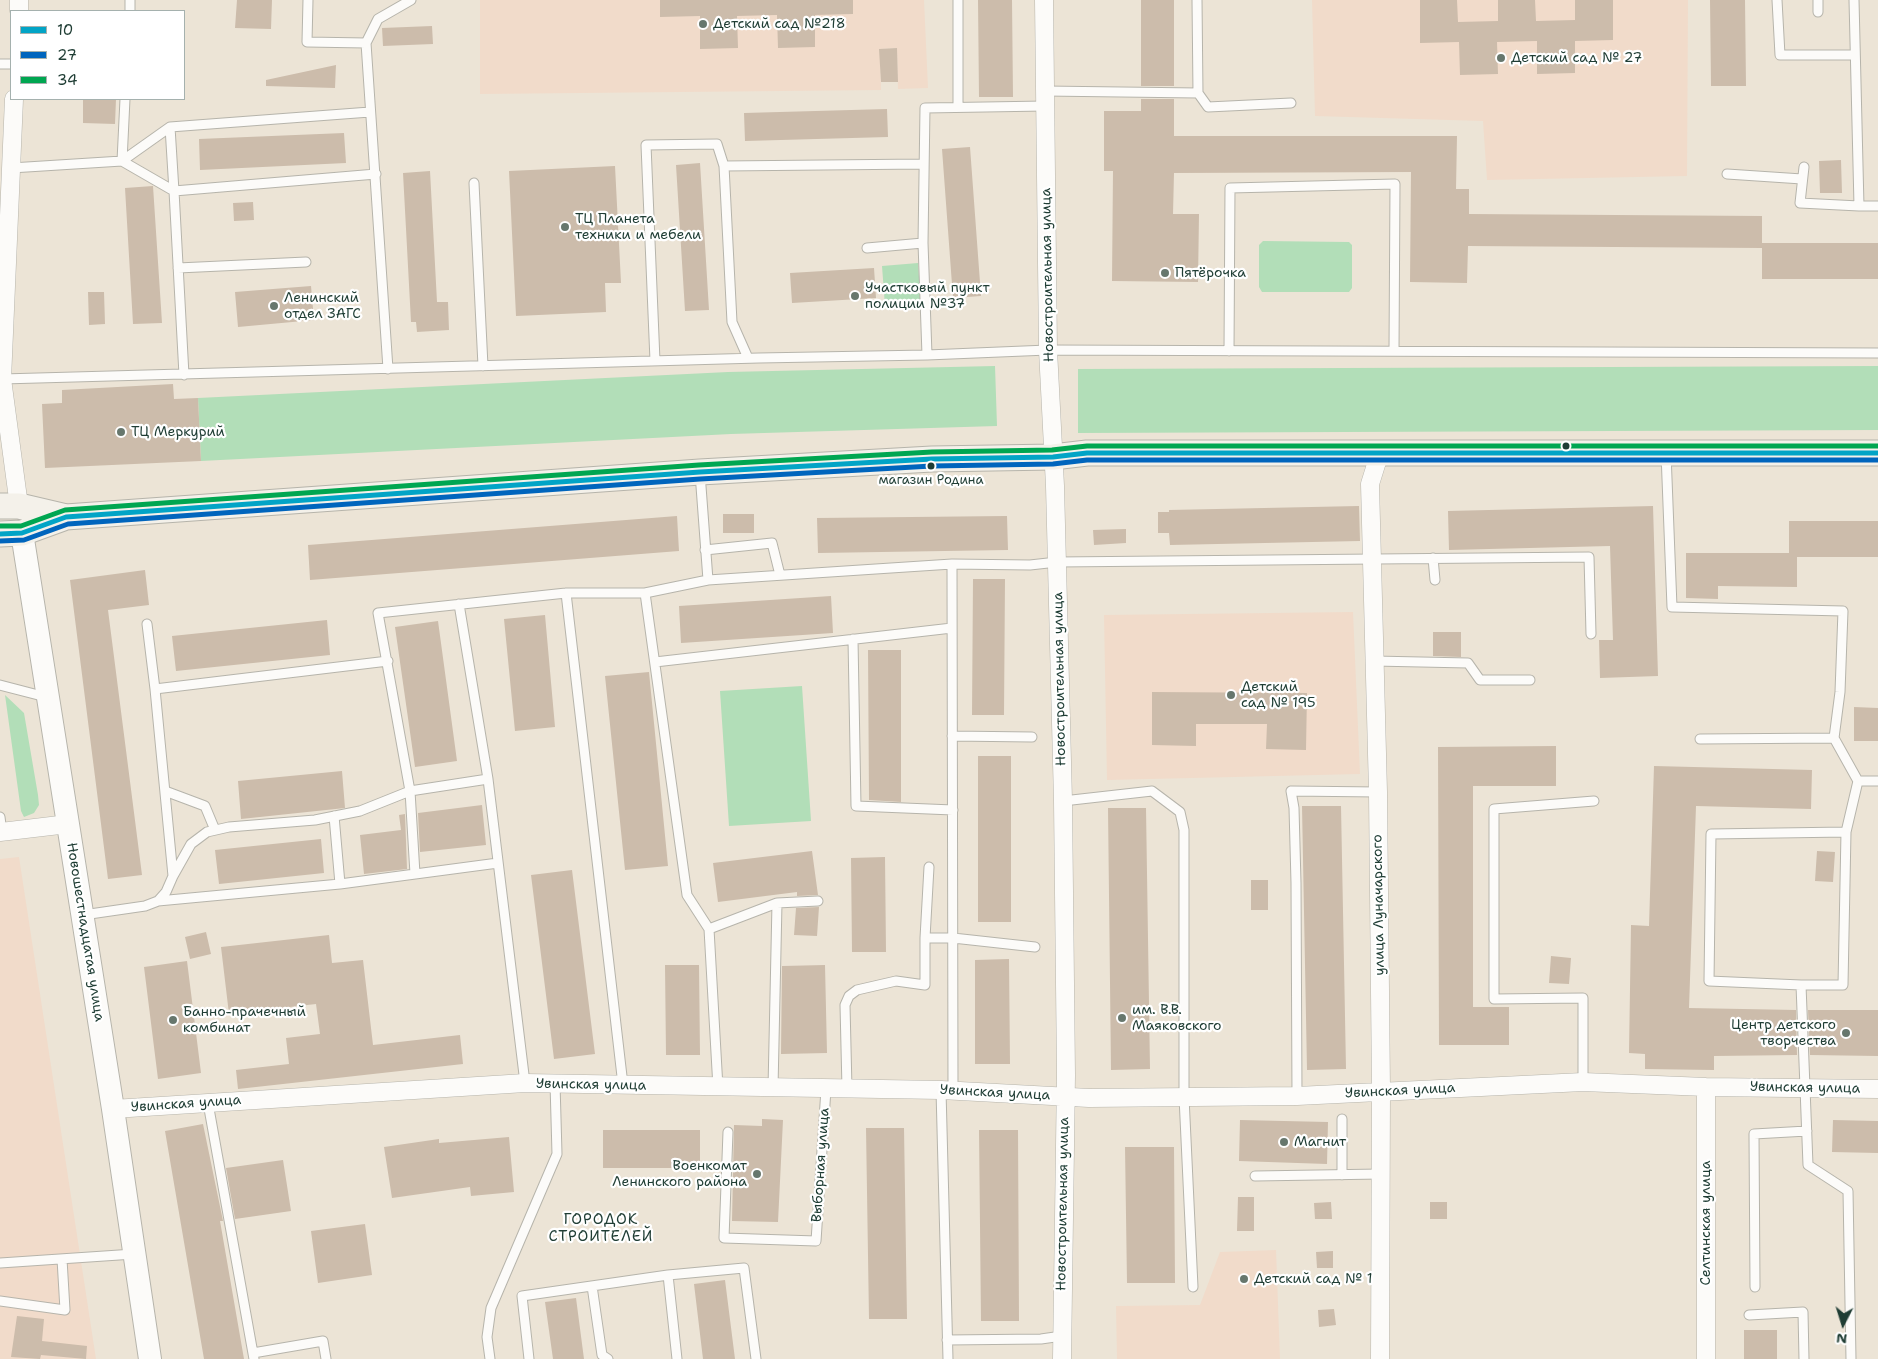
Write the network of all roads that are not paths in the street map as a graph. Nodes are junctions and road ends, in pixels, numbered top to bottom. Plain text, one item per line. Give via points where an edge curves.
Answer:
1 (308, 0) edge
2 (411, 0) edge
3 (958, 0) edge
4 (1044, 0) edge
5 (1197, 0) edge
6 (1777, 0) edge
7 (1818, 0) edge
8 (1854, 0) edge
9 (1818, 12) dead end
10 (366, 43) junction
11 (1855, 55) junction
12 (1198, 94) junction
13 (1045, 98) junction
14 (14, 100) edge
15 (126, 100) edge
16 (1292, 103) dead end
17 (958, 106) junction
18 (370, 112) junction
19 (170, 127) junction
20 (122, 160) junction
21 (923, 164) junction
22 (724, 166) junction
23 (1804, 167) dead end
24 (11, 168) junction
25 (376, 174) junction
26 (1727, 174) dead end
27 (1802, 179) junction
28 (474, 183) dead end
29 (174, 191) junction
30 (1859, 206) junction
31 (1878, 206) edge
32 (923, 243) junction
33 (867, 248) dead end
34 (306, 262) dead end
35 (178, 268) junction
36 (2, 310) edge
37 (1048, 350) junction
38 (1394, 350) junction
39 (1229, 351) junction
40 (1878, 354) edge
41 (927, 355) junction
42 (748, 358) junction
43 (655, 361) junction
44 (483, 366) junction
45 (388, 369) junction
46 (184, 375) junction
47 (2, 379) junction
48 (1380, 452) junction
49 (1666, 453) junction
50 (1878, 453) edge
51 (1053, 457) junction
52 (700, 472) junction
53 (9, 506) edge
54 (66, 517) junction
55 (11, 534) edge
56 (706, 550) junction
57 (1372, 558) junction
58 (1433, 558) junction
59 (1057, 562) junction
60 (952, 564) junction
61 (780, 576) junction
62 (708, 580) junction
63 (1435, 580) dead end
64 (566, 593) junction
65 (645, 593) junction
66 (459, 604) junction
67 (147, 624) dead end
68 (952, 628) junction
69 (1591, 634) dead end
70 (853, 640) junction
71 (388, 661) junction
72 (1374, 661) junction
73 (655, 662) junction
74 (1530, 680) dead end
75 (0, 685) edge
76 (155, 689) junction
77 (48, 698) junction
78 (952, 736) junction
79 (1032, 737) dead end
80 (1834, 738) junction
81 (1700, 739) dead end
82 (488, 779) junction
83 (1858, 781) junction
84 (1878, 781) edge
85 (410, 790) junction
86 (165, 791) junction
87 (1378, 792) junction
88 (1063, 801) junction
89 (1594, 801) dead end
90 (953, 810) junction
91 (334, 816) junction
92 (68, 824) junction
93 (1, 827) edge
94 (215, 830) junction
95 (1846, 832) junction
96 (498, 864) junction
97 (929, 866) dead end
98 (414, 874) junction
99 (173, 876) junction
100 (340, 884) junction
101 (818, 901) dead end
102 (158, 902) junction
103 (777, 903) junction
104 (83, 915) junction
105 (709, 929) junction
106 (925, 938) junction
107 (953, 938) junction
108 (1034, 947) dead end
109 (1801, 985) junction
110 (1583, 1082) junction
111 (525, 1083) junction
112 (555, 1083) junction
113 (623, 1085) junction
114 (1706, 1087) junction
115 (1804, 1087) junction
116 (718, 1088) junction
117 (773, 1088) junction
118 (826, 1089) junction
119 (847, 1089) junction
120 (1878, 1089) edge
121 (947, 1090) junction
122 (1381, 1091) junction
123 (1297, 1096) junction
124 (1065, 1097) junction
125 (1184, 1097) junction
126 (208, 1103) junction
127 (113, 1109) junction
128 (1342, 1119) dead end
129 (1806, 1131) junction
130 (728, 1132) dead end
131 (1381, 1174) junction
132 (1342, 1175) junction
133 (1255, 1176) dead end
134 (134, 1254) junction
135 (62, 1258) junction
136 (0, 1262) edge
137 (668, 1275) junction
138 (592, 1286) junction
139 (1193, 1287) dead end
140 (1754, 1287) dead end
141 (0, 1301) edge
142 (1749, 1315) dead end
143 (1062, 1336) junction
144 (947, 1340) junction
145 (253, 1356) edge
146 (150, 1359) edge
147 (326, 1359) edge
148 (490, 1359) edge
149 (529, 1359) edge
150 (608, 1359) edge
151 (677, 1359) edge
152 (756, 1359) edge
153 (948, 1359) edge
154 (1062, 1359) edge
155 (1380, 1359) edge
156 (1706, 1359) edge
157 (1804, 1359) edge
158 (1850, 1359) edge

1 - 10 lane via 307,42
2 - 10 lane via 378,19
3 - 17 lane
4 - 13 street, Новостроительная улица
5 - 12 lane
6 - 11 lane via 1780,55
7 - 9 lane
8 - 11 lane
10 - 18 lane
11 - 30 lane
12 - 13 lane
12 - 16 lane via 1208,107
13 - 17 lane
13 - 37 street, Новостроительная улица
14 - 24 street
15 - 20 lane
17 - 21 lane via 925,108
18 - 19 lane
18 - 25 lane
19 - 20 lane
19 - 29 lane
20 - 24 lane
20 - 29 lane
21 - 22 lane
21 - 32 lane
22 - 42 lane via 732,322
22 - 43 lane via 717,144 646,145
23 - 27 lane
24 - 36 street
25 - 29 lane
25 - 45 lane
26 - 27 lane
27 - 30 lane via 1800,203
28 - 44 lane
29 - 35 lane
30 - 31 lane
32 - 33 lane
32 - 41 lane
34 - 35 lane
35 - 46 lane
36 - 47 street
37 - 39 lane
37 - 41 lane
37 - 51 street, Новостроительная улица
38 - 39 lane
38 - 39 lane via 1394,184 1230,188
38 - 40 lane
41 - 42 lane
42 - 43 lane
43 - 44 lane
44 - 45 lane
45 - 46 lane
46 - 47 lane
47 - 53 street
48 - 49 main road
48 - 51 main road via 1087,453
48 - 57 street, улица Луначарского via 1370,484
49 - 50 main road
49 - 80 lane via 1672,608 1843,611 1840,692
51 - 52 main road via 932,459
51 - 59 street, Новостроительная улица
52 - 54 main road
52 - 56 lane
53 - 54 main road
53 - 55 main road, Новошестнадцатая улица
54 - 55 main road
55 - 77 street, Новошестнадцатая улица
56 - 61 lane via 772,543
56 - 62 lane
57 - 58 lane
57 - 59 lane
57 - 72 street, улица Луначарского
58 - 63 lane
58 - 69 lane via 1589,557
59 - 60 lane
59 - 88 street, Новостроительная улица
60 - 61 lane
60 - 68 lane
61 - 62 lane
62 - 65 lane
64 - 65 lane
64 - 66 lane
64 - 113 lane
65 - 73 lane
66 - 71 lane via 378,613
66 - 82 lane
67 - 76 lane
68 - 70 lane
68 - 78 lane
70 - 73 lane
70 - 90 lane via 856,806
71 - 76 lane
71 - 85 lane
72 - 74 lane via 1468,663 1480,680
72 - 87 street, улица Луначарского
73 - 105 lane via 687,895
75 - 77 lane
76 - 86 lane
77 - 92 street, Новошестнадцатая улица
78 - 79 lane
78 - 90 lane
80 - 81 lane
80 - 83 lane
82 - 85 lane
82 - 96 lane
83 - 84 lane
83 - 95 lane
85 - 91 lane via 360,811
85 - 98 lane
86 - 94 lane via 205,806
86 - 99 lane
87 - 122 street, улица Луначарского
87 - 123 lane via 1292,791
88 - 124 street, Новостроительная улица
88 - 125 lane via 1152,791 1180,812 1185,850
89 - 110 lane via 1494,809 1494,999 1583,998
90 - 107 lane
91 - 94 lane
91 - 100 lane
92 - 93 street
92 - 104 street, Новошестнадцатая улица
94 - 99 lane via 191,844
95 - 109 lane via 1843,985
95 - 109 lane via 1711,834 1709,981
96 - 98 lane
96 - 111 lane
97 - 106 lane
98 - 100 lane
99 - 102 lane
100 - 102 lane
101 - 103 lane
102 - 104 lane
103 - 105 lane
103 - 117 lane
104 - 127 street, Новошестнадцатая улица
105 - 116 lane
106 - 107 lane
106 - 119 lane via 925,985 896,981 857,990 849,996 845,1006
107 - 108 lane
107 - 121 lane
109 - 115 lane
110 - 114 street, Увинская улица
110 - 122 street, Увинская улица
111 - 112 street, Увинская улица
111 - 126 street, Увинская улица
112 - 113 street, Увинская улица
112 - 148 lane via 557,1154 491,1308 487,1337
113 - 116 street, Увинская улица
114 - 115 street, Увинская улица
114 - 156 street, Селтинская улица
115 - 120 street, Увинская улица
115 - 129 lane
116 - 117 street, Увинская улица
117 - 118 street, Увинская улица
118 - 119 street, Увинская улица
118 - 130 lane, Выборная улица via 816,1241 724,1238
119 - 121 street, Увинская улица
121 - 124 street, Увинская улица
121 - 144 lane
122 - 123 street, Увинская улица
122 - 131 street, улица Луначарского
123 - 125 street, Увинская улица
124 - 125 street, Увинская улица
124 - 143 street, Новостроительная улица
125 - 139 lane
126 - 127 street, Увинская улица
126 - 145 lane
127 - 134 street, Новошестнадцатая улица
128 - 132 lane
129 - 140 lane via 1754,1134
129 - 158 lane via 1808,1166 1848,1191
131 - 132 lane
131 - 155 street, улица Луначарского
132 - 133 lane
134 - 135 lane
134 - 146 street, Новошестнадцатая улица
135 - 136 lane
135 - 141 lane via 65,1310
137 - 138 lane
137 - 151 lane
137 - 152 lane via 744,1268
138 - 149 lane via 522,1296
138 - 150 lane via 602,1355
142 - 157 lane via 1803,1312
143 - 144 lane
143 - 154 street, Новостроительная улица
144 - 153 lane
145 - 147 lane via 323,1341

